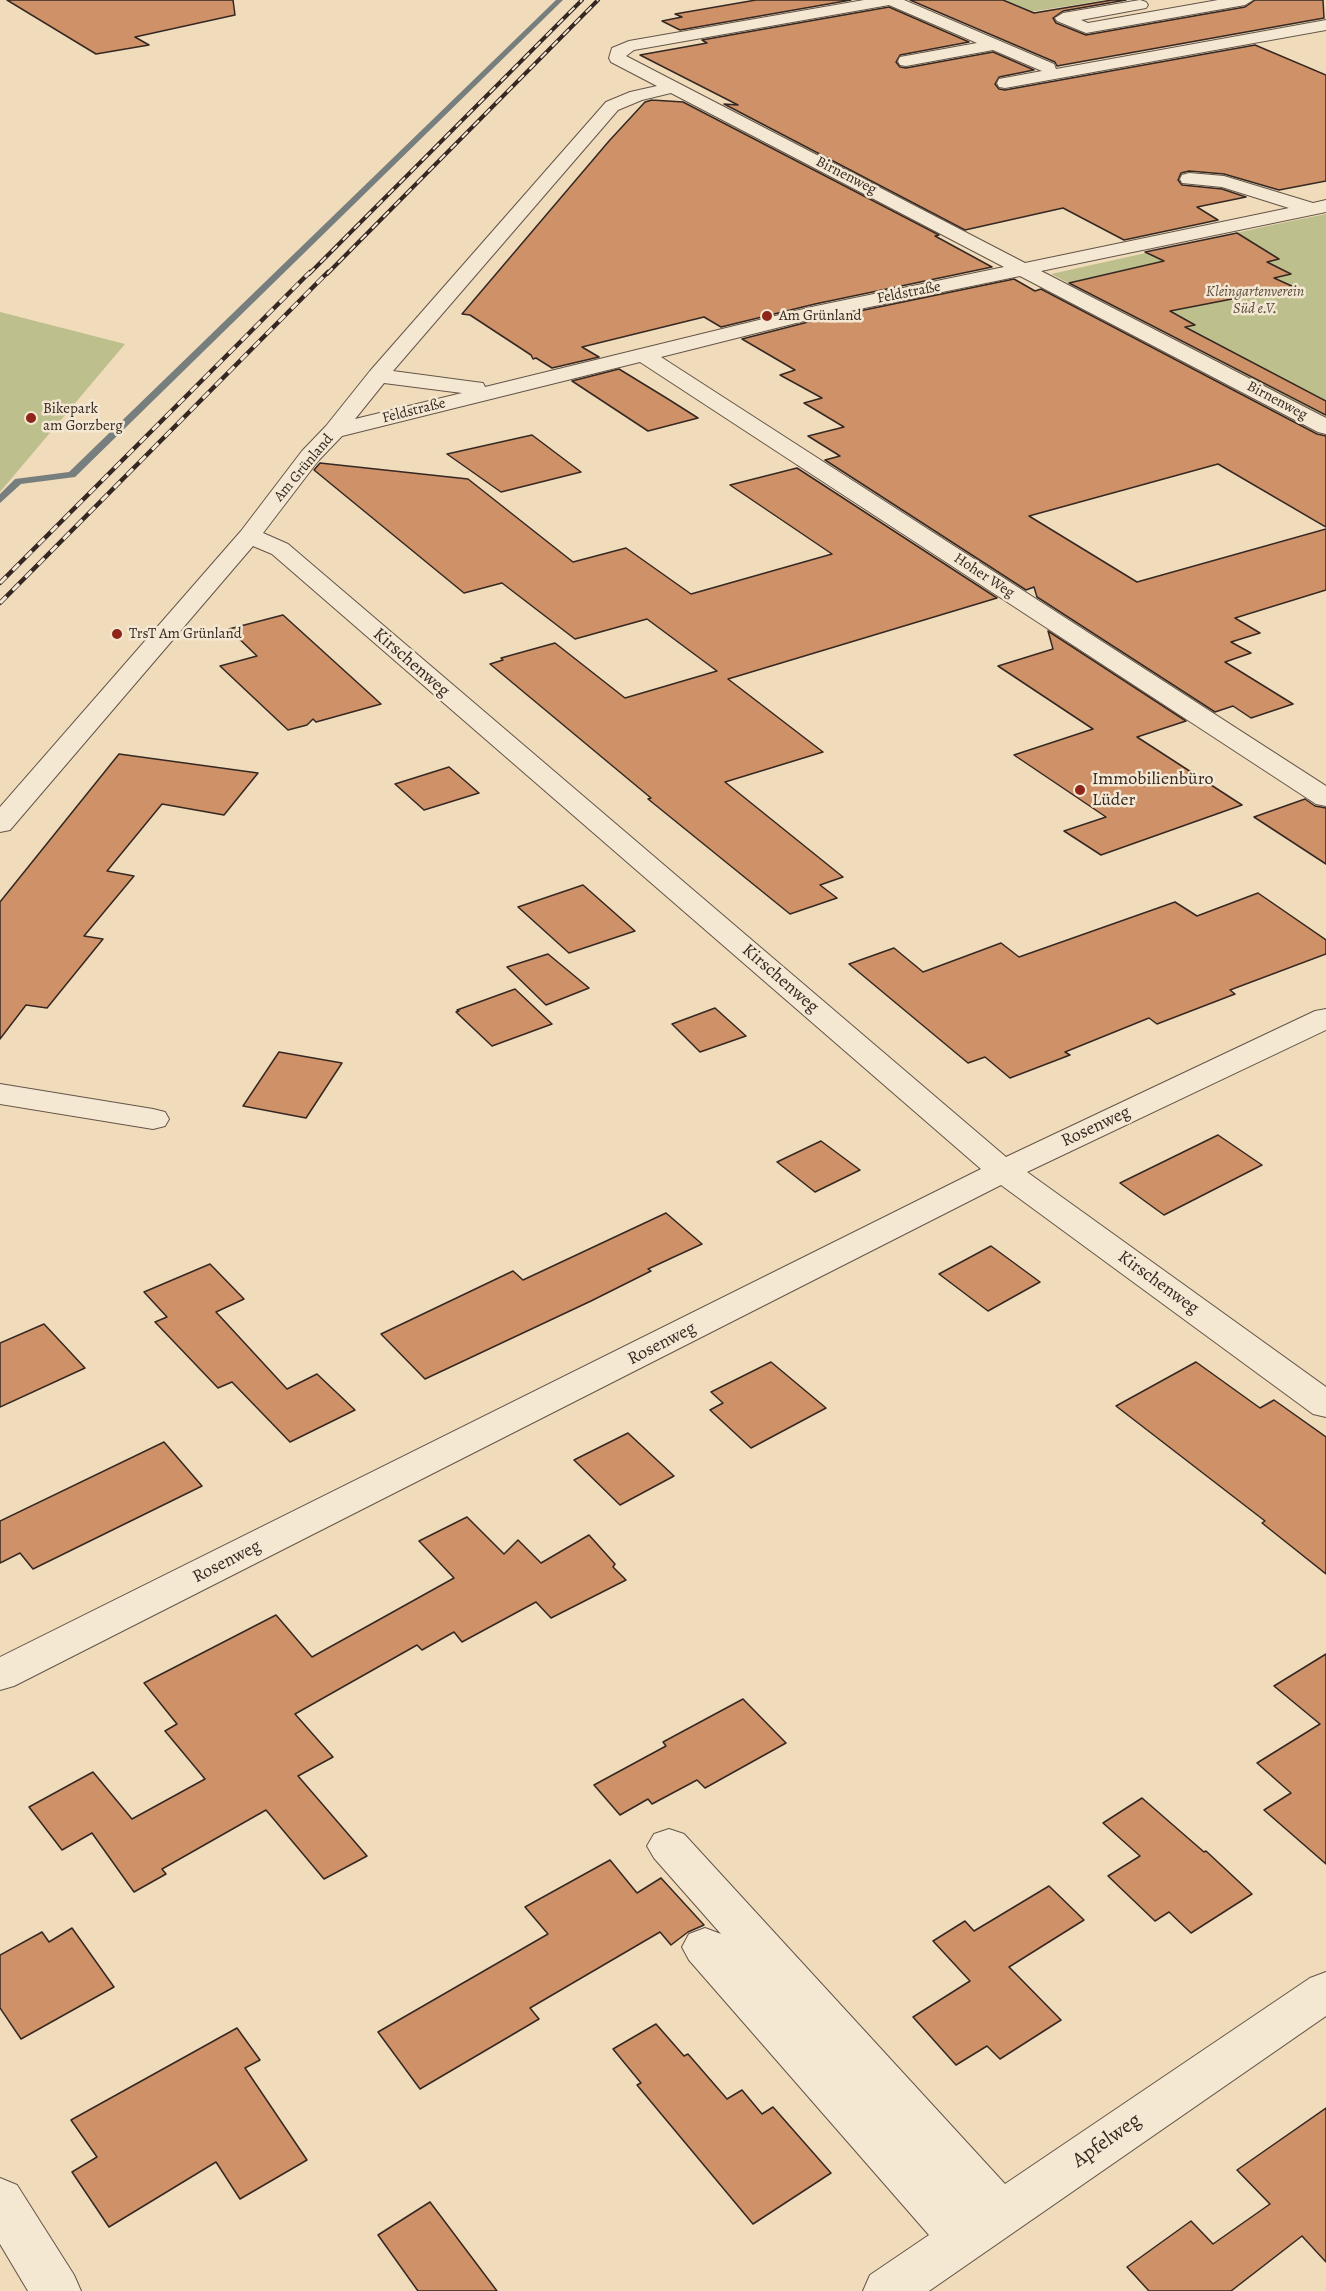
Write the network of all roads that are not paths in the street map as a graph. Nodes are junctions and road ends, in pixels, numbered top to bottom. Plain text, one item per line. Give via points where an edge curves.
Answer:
1 (891, 0) edge
2 (1245, 0) edge
3 (1140, 5) dead end
4 (1326, 25) edge
5 (995, 45) junction
6 (1107, 46) dead end
7 (1135, 58) junction
8 (906, 61) dead end
9 (1048, 68) dead end
10 (1005, 83) dead end
11 (674, 87) junction
12 (1189, 179) dead end
13 (938, 206) dead end
14 (1320, 208) edge
15 (914, 212) junction
16 (1027, 270) junction
17 (642, 354) junction
18 (378, 376) junction
19 (495, 390) junction
20 (1326, 427) edge
21 (334, 431) junction
22 (249, 536) junction
23 (1326, 798) edge
24 (0, 824) edge
25 (1326, 1018) edge
26 (0, 1094) edge
27 (153, 1119) dead end
28 (1003, 1171) junction
29 (1326, 1405) edge
30 (0, 1675) edge
31 (669, 1846) dead end
32 (705, 1947) dead end
33 (1326, 1991) edge
34 (0, 2200) edge
35 (983, 2227) junction
36 (56, 2291) edge
37 (888, 2291) edge

1 - 5 street, Birnenweg
1 - 11 street, Birnenweg via 629,46 618,52 617,58
2 - 3 street via 1086,28 1063,18
4 - 7 street
5 - 8 street
5 - 9 street, Birnenweg
6 - 7 street
7 - 10 street
11 - 15 street, Birnenweg via 868,181
11 - 18 street, Am Grünland via 612,106
12 - 14 street via 1224,182
13 - 15 street
14 - 16 street, Feldstraße
15 - 16 street, Birnenweg
16 - 17 street, Feldstraße via 816,312
16 - 20 street, Birnenweg
17 - 19 street, Feldstraße
17 - 23 street, Hoher Weg
18 - 19 street, Feldstraße
18 - 21 street, Am Grünland
19 - 21 street, Feldstraße
21 - 22 street, Am Grünland
22 - 24 street, Am Grünland
22 - 28 street, Kirschenweg via 280,549
25 - 28 street, Rosenweg
26 - 27 street
28 - 29 street, Kirschenweg
28 - 30 street, Rosenweg
31 - 35 street
32 - 35 street
33 - 35 street, Apfelweg
34 - 36 street
35 - 37 street, Apfelweg

